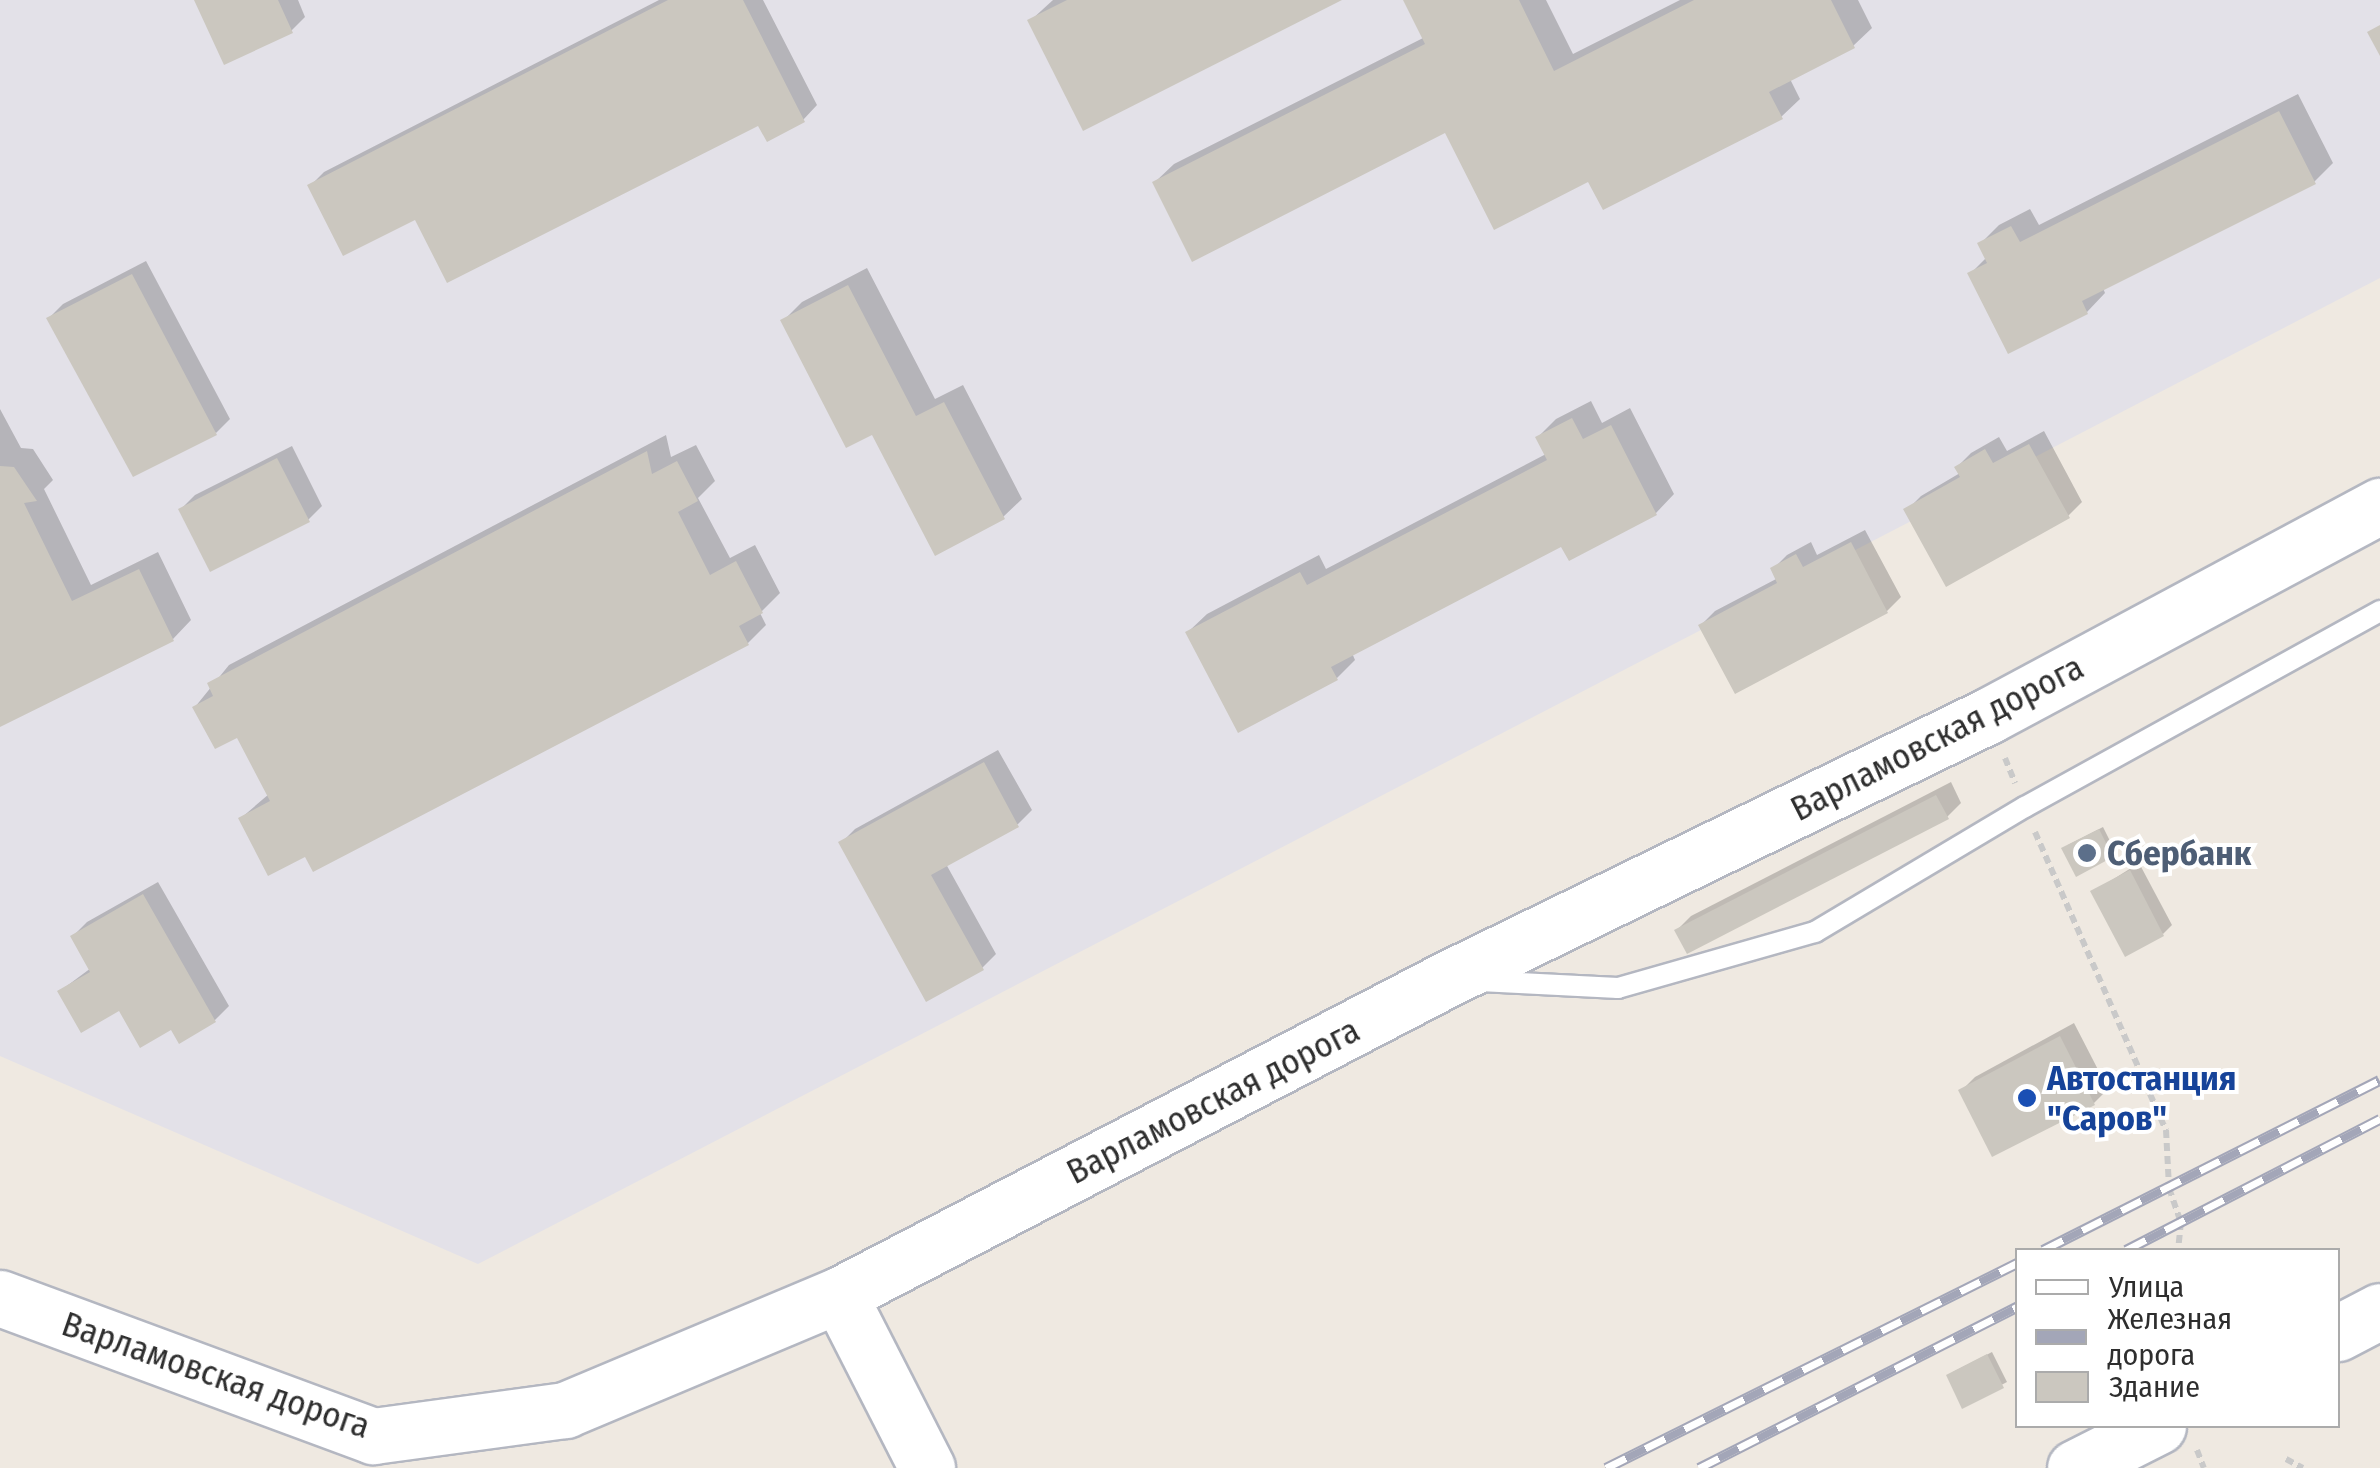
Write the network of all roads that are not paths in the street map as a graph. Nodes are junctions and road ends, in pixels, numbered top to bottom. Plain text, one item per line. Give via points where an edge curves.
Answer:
1 (2380, 506) edge
2 (2380, 610) edge
3 (1447, 979) junction
4 (839, 1295) junction
5 (0, 1298) edge
6 (2380, 1312) edge
7 (2340, 1332) edge
8 (2154, 1428) edge
9 (927, 1468) edge
10 (2075, 1468) edge

1 - 3 street, Варламовская дорога via 1988,716
2 - 3 lane via 1815,932 1618,988
3 - 4 street, Варламовская дорога
4 - 5 street, Варламовская дорога via 565,1410 374,1436
4 - 9 street
6 - 7 street
8 - 10 street

